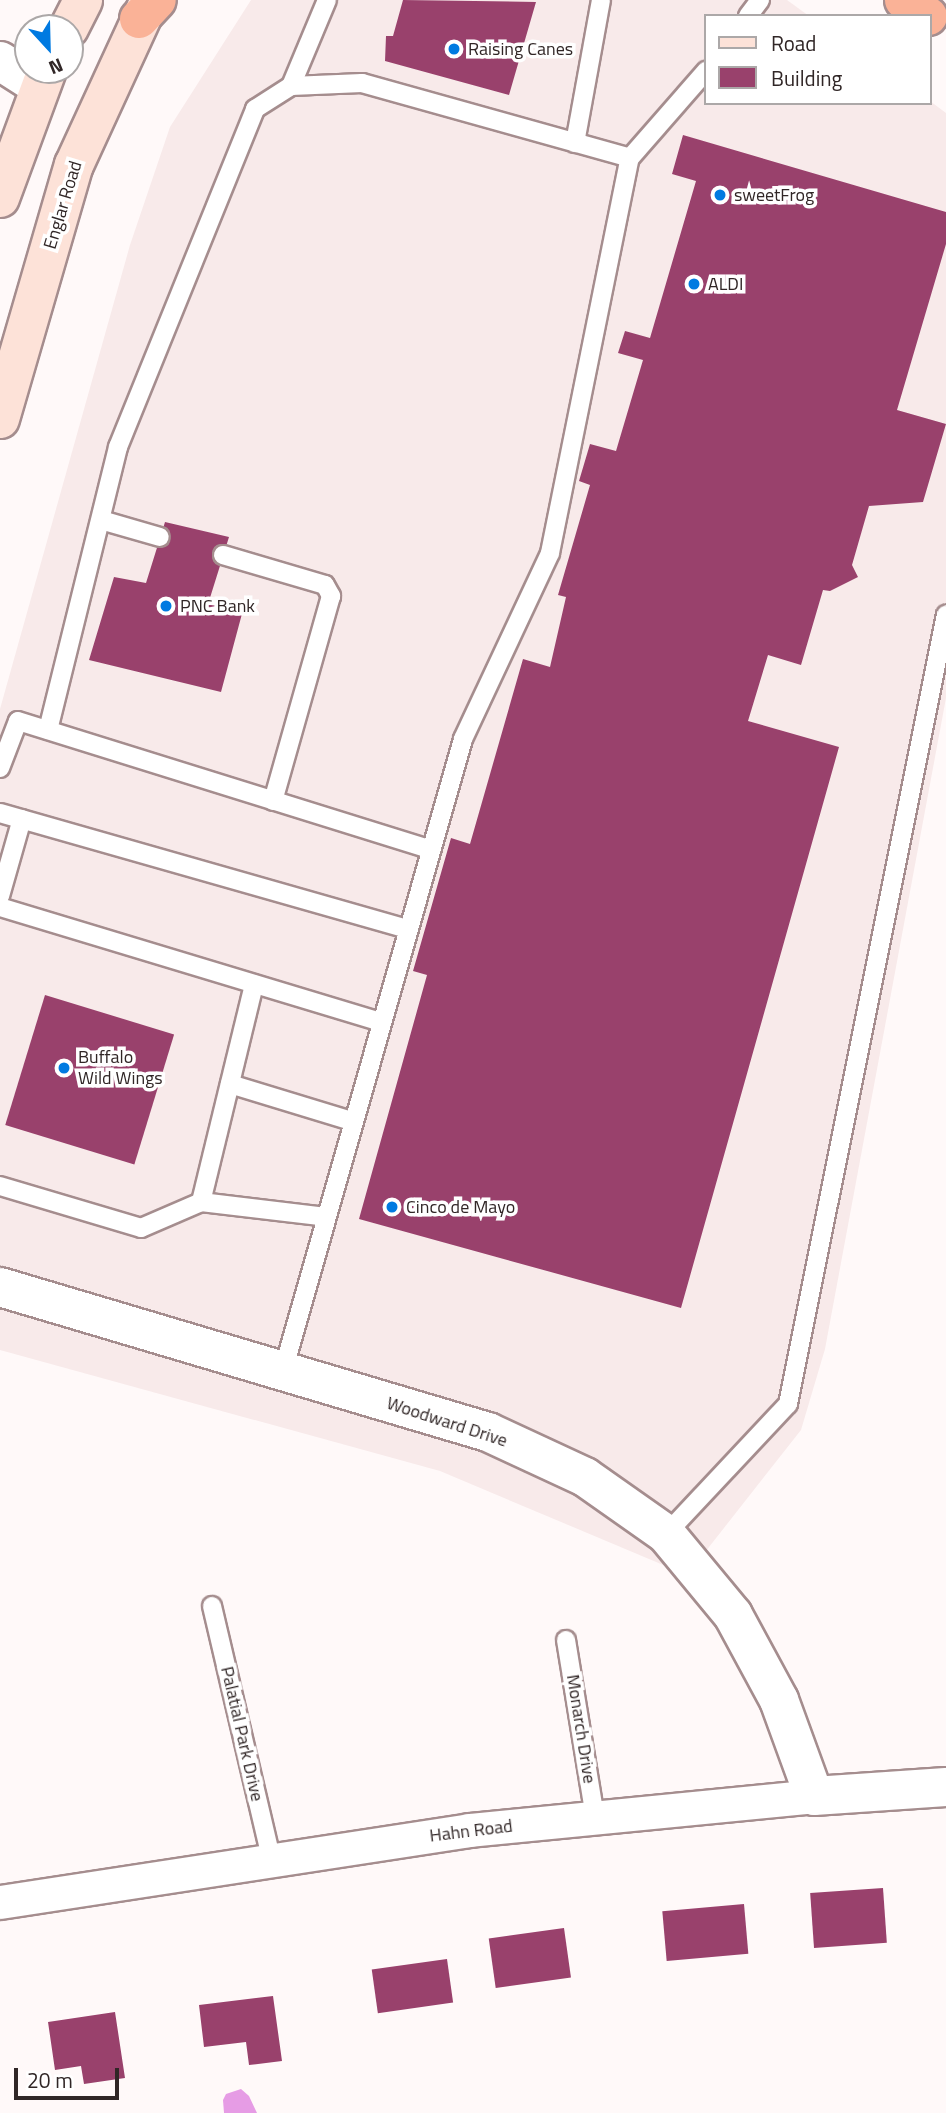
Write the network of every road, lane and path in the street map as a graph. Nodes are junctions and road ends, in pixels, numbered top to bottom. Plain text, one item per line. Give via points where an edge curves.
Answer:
1 (327, 0) edge
2 (601, 0) edge
3 (904, 0) edge
4 (149, 6) edge
5 (925, 14) edge
6 (704, 73) edge
7 (41, 84) edge
8 (291, 86) junction
9 (575, 143) junction
10 (630, 158) junction
11 (0, 198) edge
12 (0, 419) edge
13 (101, 520) junction
14 (160, 537) dead end
15 (223, 555) dead end
16 (946, 615) edge
17 (48, 730) junction
18 (0, 768) edge
19 (273, 801) junction
20 (0, 813) edge
21 (22, 819) junction
22 (431, 850) junction
23 (0, 896) edge
24 (0, 907) edge
25 (408, 929) junction
26 (254, 984) junction
27 (380, 1022) junction
28 (230, 1084) junction
29 (352, 1121) junction
30 (0, 1186) edge
31 (201, 1202) junction
32 (326, 1217) junction
33 (0, 1287) edge
34 (283, 1371) junction
35 (666, 1534) junction
36 (212, 1606) dead end
37 (566, 1640) dead end
38 (946, 1787) edge
39 (814, 1796) junction
40 (595, 1818) junction
41 (272, 1861) junction
42 (0, 1902) edge

1 - 8 lane
2 - 9 lane
3 - 5 highway
4 - 12 main road, Englar Road via 74,165
6 - 10 lane
7 - 11 main road
8 - 9 lane via 362,83
8 - 13 lane via 254,109 118,447
9 - 10 lane
10 - 22 lane via 550,553 463,739
13 - 14 lane
13 - 17 lane
15 - 19 lane via 325,585 331,596
16 - 35 lane via 788,1404
17 - 18 lane via 18,721
17 - 19 lane
19 - 22 lane
20 - 21 lane
21 - 23 lane
21 - 25 lane
22 - 25 lane
24 - 26 lane
25 - 27 lane
26 - 27 lane
26 - 28 lane
27 - 29 lane
28 - 29 lane
28 - 31 lane
29 - 32 lane
30 - 31 lane via 142,1228
31 - 32 lane
32 - 34 lane
33 - 34 street, Woodward Drive
34 - 35 street, Woodward Drive via 488,1432 585,1477
35 - 39 street, Woodward Drive via 733,1615 779,1700
36 - 41 lane, Palatial Park Drive
37 - 40 lane, Monarch Drive
38 - 39 street, Hahn Road
39 - 40 street, Hahn Road
40 - 41 street, Hahn Road via 469,1830
41 - 42 street, Hahn Road

